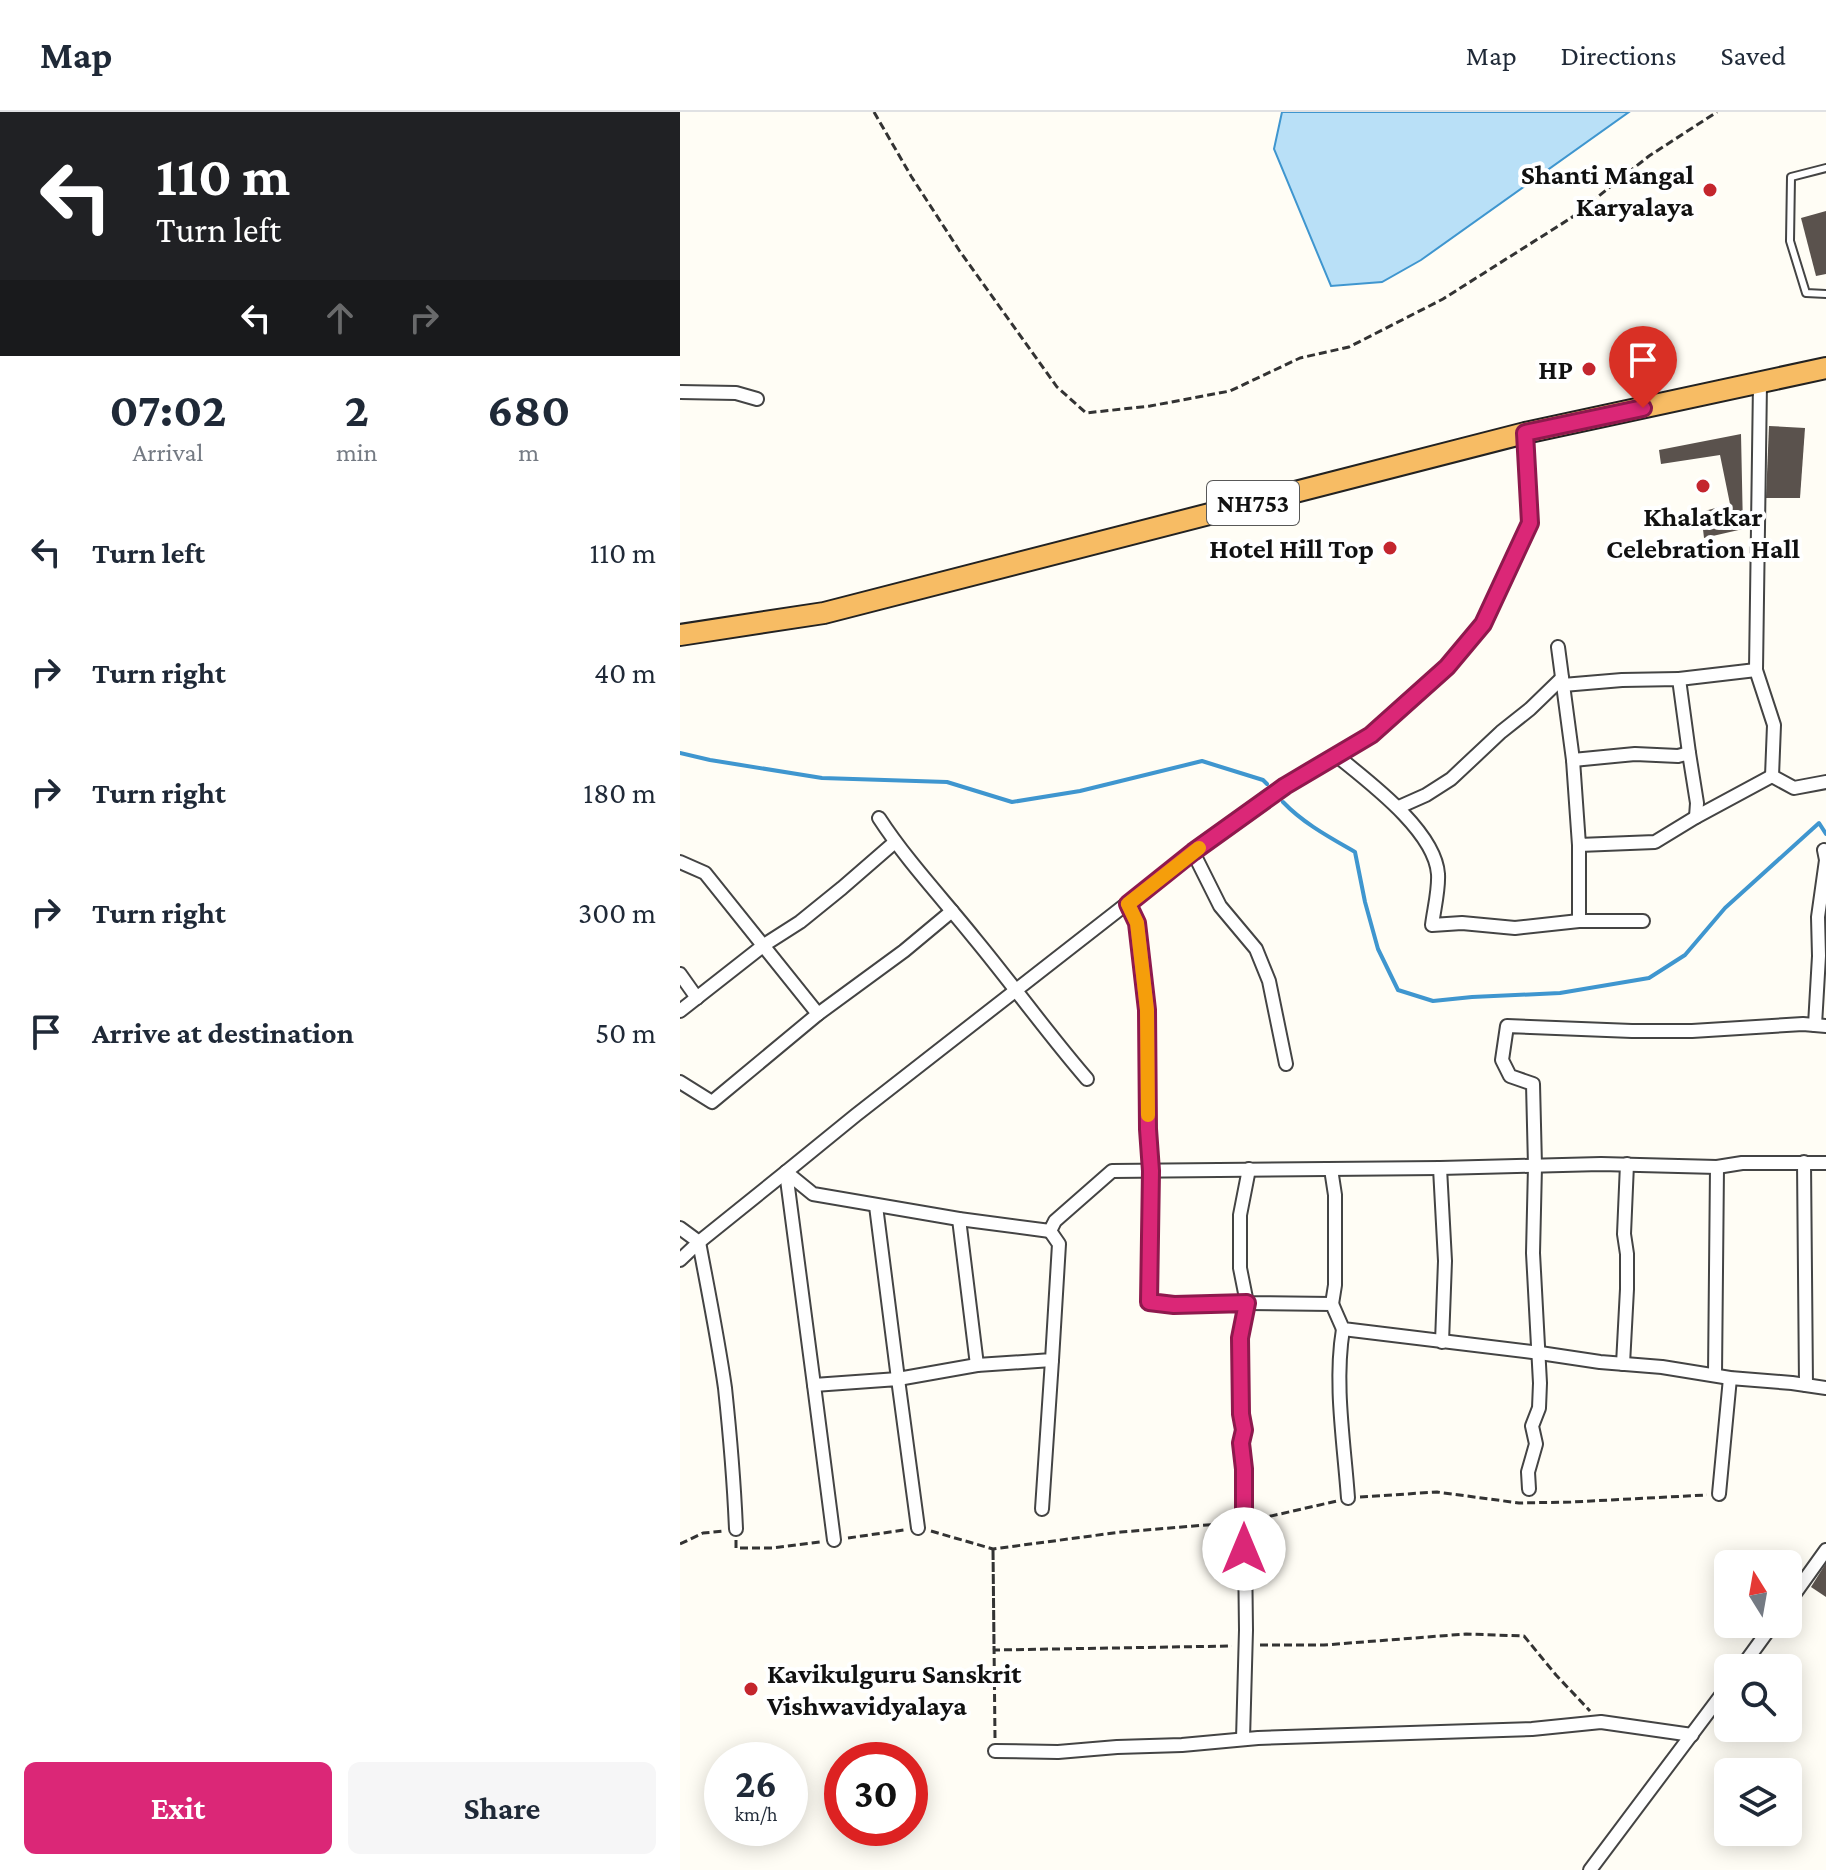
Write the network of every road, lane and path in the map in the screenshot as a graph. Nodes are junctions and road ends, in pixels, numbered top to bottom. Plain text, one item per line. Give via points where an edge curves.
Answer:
1 (874, 112) edge
2 (1717, 112) edge
3 (1826, 168) edge
4 (1826, 294) edge
5 (1826, 368) edge
6 (1760, 383) junction
7 (680, 392) edge
8 (757, 399) dead end
9 (1525, 433) junction
10 (680, 635) edge
11 (1558, 647) dead end
12 (1756, 670) junction
13 (1679, 679) junction
14 (1563, 681) junction
15 (1689, 753) junction
16 (1337, 756) junction
17 (1573, 760) junction
18 (1772, 776) junction
19 (1826, 782) edge
20 (1399, 807) junction
21 (1696, 817) junction
22 (879, 818) dead end
23 (895, 842) junction
24 (1579, 845) junction
25 (1824, 850) dead end
26 (1193, 852) junction
27 (680, 862) edge
28 (1128, 904) junction
29 (952, 911) junction
30 (1579, 921) junction
31 (1643, 921) dead end
32 (764, 945) junction
33 (680, 974) edge
34 (1016, 991) junction
35 (697, 998) junction
36 (680, 1011) edge
37 (818, 1014) junction
38 (1821, 1025) edge
39 (1286, 1064) dead end
40 (1087, 1079) dead end
41 (680, 1082) edge
42 (1804, 1162) junction
43 (1826, 1163) edge
44 (1627, 1164) junction
45 (1535, 1166) junction
46 (1717, 1167) junction
47 (1440, 1168) junction
48 (1249, 1169) junction
49 (1331, 1169) junction
50 (1151, 1171) junction
51 (786, 1172) junction
52 (876, 1206) junction
53 (959, 1219) junction
54 (680, 1228) edge
55 (1050, 1231) junction
56 (699, 1242) junction
57 (680, 1260) edge
58 (1247, 1303) junction
59 (1332, 1304) junction
60 (1343, 1329) junction
61 (1442, 1342) junction
62 (1540, 1353) junction
63 (1052, 1360) junction
64 (1623, 1364) junction
65 (977, 1365) junction
66 (1715, 1375) junction
67 (1730, 1378) junction
68 (898, 1379) junction
69 (814, 1385) junction
70 (1806, 1385) junction
71 (1826, 1388) edge
72 (1529, 1489) dead end
73 (1719, 1494) joint
74 (1348, 1498) junction
75 (1042, 1509) dead end
76 (1244, 1522) junction
77 (918, 1528) junction
78 (736, 1529) junction
79 (834, 1540) junction
80 (680, 1544) edge
81 (993, 1549) junction
82 (1826, 1550) edge
83 (1802, 1583) edge
84 (1245, 1645) junction
85 (1714, 1705) edge
86 (1601, 1722) junction
87 (1692, 1735) junction
88 (1243, 1739) junction
89 (995, 1751) joint
90 (1590, 1870) edge

1 - 2 path via 959,250 1057,387 1086,413 1230,391 1300,358 1349,347 1443,299 1571,218 1649,156
3 - 4 lane via 1791,177 1790,241 1806,293
5 - 6 highway, NH753
6 - 9 highway, NH753
6 - 12 street
7 - 8 street via 736,393
9 - 10 highway, NH753 via 824,613
9 - 16 street via 1530,523 1483,624 1447,667 1371,735
11 - 14 street
12 - 13 street
12 - 18 street via 1774,725
13 - 14 street
13 - 15 street
14 - 17 street
14 - 20 street via 1451,779
15 - 17 street
15 - 21 street
16 - 20 street
16 - 26 street
17 - 24 street
18 - 19 street via 1794,788
18 - 21 street
20 - 30 street via 1432,851 1438,874 1432,925 1515,928
21 - 24 street via 1655,842
22 - 23 street
23 - 29 street
23 - 32 street via 800,922
24 - 30 street
25 - 38 street via 1818,917
26 - 28 street
26 - 39 street via 1220,906 1256,949 1269,981
27 - 32 street via 705,873
28 - 34 street
28 - 50 street via 1137,923 1147,1010
29 - 34 street
29 - 37 street
30 - 31 street
32 - 35 street
32 - 37 street
33 - 35 street
34 - 40 street
34 - 51 street
35 - 36 street
37 - 41 street via 712,1102
38 - 45 street via 1662,1031 1507,1026 1502,1060 1510,1076 1533,1084
42 - 43 street
42 - 46 street
42 - 70 street
44 - 45 street
44 - 46 street
44 - 64 street
45 - 47 street
45 - 62 street via 1533,1268
46 - 66 street
47 - 49 street
47 - 61 street
48 - 49 street
48 - 50 street
48 - 58 street via 1240,1215 1240,1268
49 - 59 street
50 - 55 street via 1112,1171
50 - 58 street via 1149,1302
51 - 52 street via 813,1194
51 - 56 street
51 - 69 street
52 - 53 street
52 - 68 street
53 - 55 street
53 - 65 street
54 - 56 street
55 - 63 street via 1059,1244
56 - 57 street
56 - 78 street via 724,1385
58 - 59 street
58 - 76 street via 1240,1338
59 - 60 street
60 - 61 street
60 - 74 street via 1339,1386
61 - 62 street
62 - 64 street
62 - 72 street
63 - 65 street
63 - 75 street
64 - 66 street
65 - 68 street
66 - 67 street
67 - 70 street
67 - 73 street
68 - 69 street
68 - 77 street
69 - 79 street
70 - 71 street
73 - 74 path via 1519,1503 1437,1492
74 - 76 path
76 - 81 path
76 - 84 street
77 - 79 path
77 - 81 path
78 - 79 path via 736,1548
78 - 80 path via 703,1533
81 - 84 path via 994,1650
81 - 89 path
82 - 83 street
84 - 86 path via 1524,1636
84 - 88 street
85 - 87 street
86 - 87 street
86 - 88 street
87 - 90 street
88 - 89 street via 1058,1752

